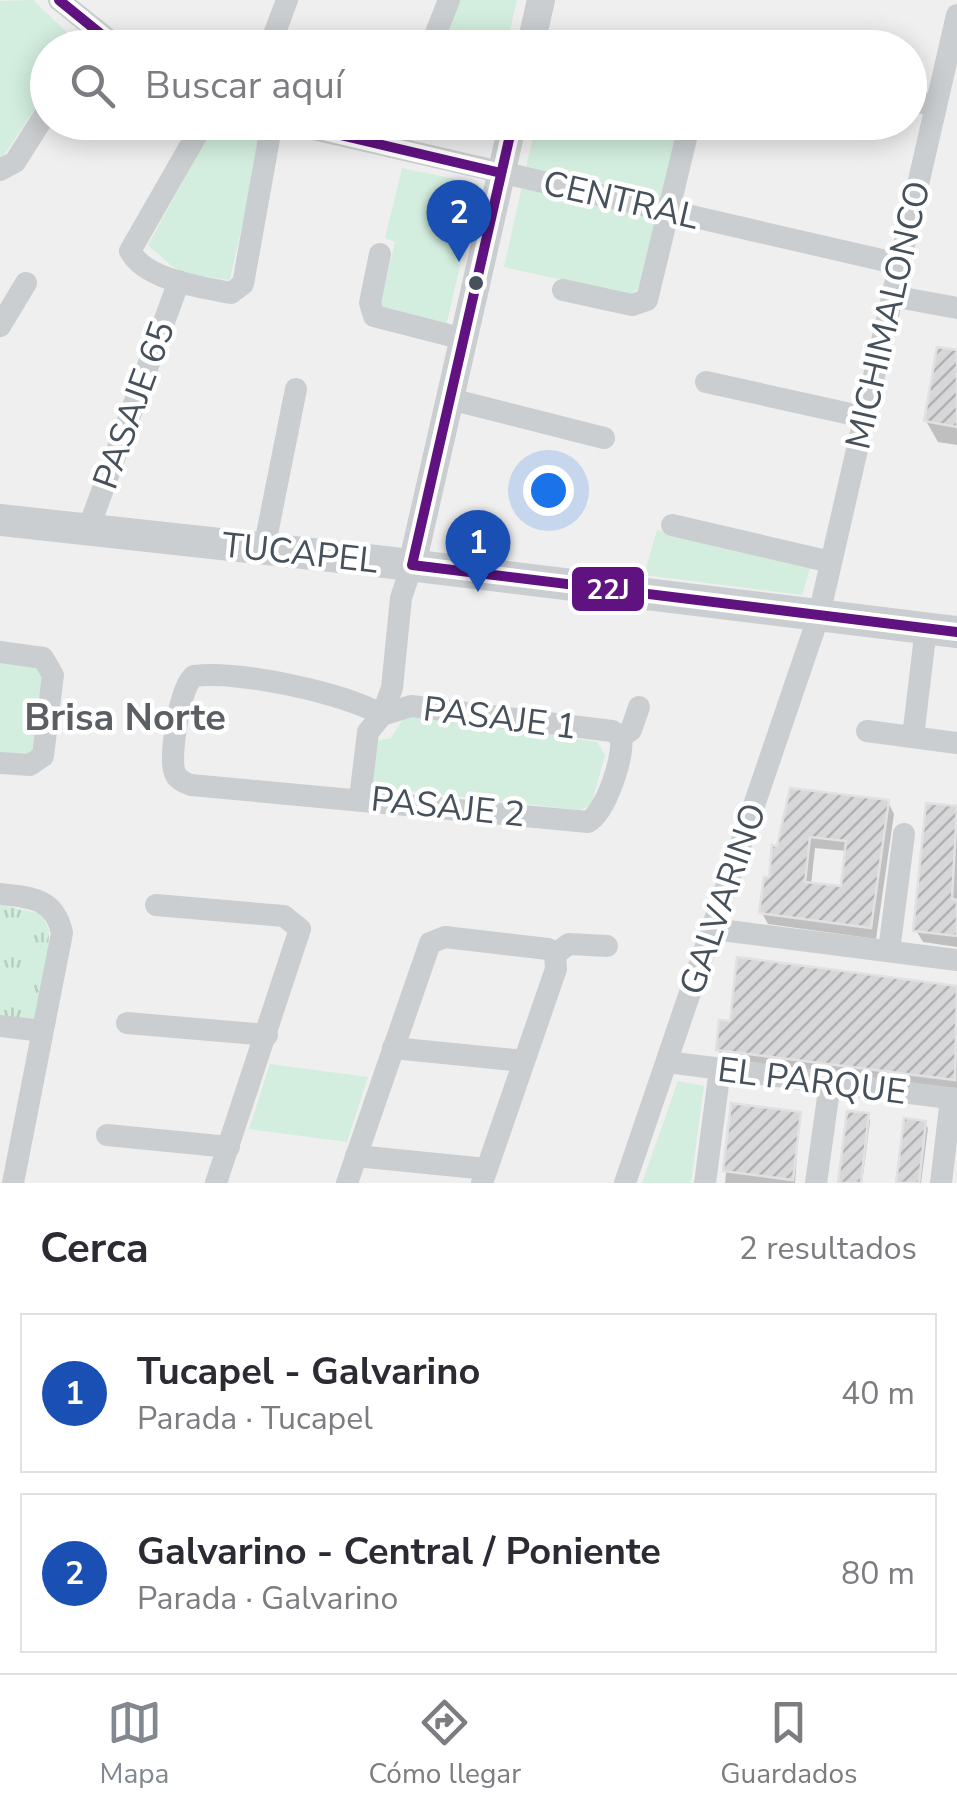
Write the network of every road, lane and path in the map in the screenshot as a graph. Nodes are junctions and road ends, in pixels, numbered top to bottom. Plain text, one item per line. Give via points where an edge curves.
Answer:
1 (287, 0) edge
2 (449, 0) edge
3 (541, 0) edge
4 (63, 1) edge
5 (957, 15) edge
6 (84, 30) edge
7 (276, 30) edge
8 (437, 30) edge
9 (534, 30) edge
10 (927, 104) edge
11 (936, 106) junction
12 (30, 138) edge
13 (193, 140) edge
14 (269, 140) edge
15 (361, 140) edge
16 (394, 140) edge
17 (509, 140) edge
18 (686, 140) edge
19 (391, 147) junction
20 (0, 170) edge
21 (502, 173) junction
22 (669, 211) junction
23 (380, 254) dead end
24 (900, 264) junction
25 (180, 281) junction
26 (26, 282) dead end
27 (564, 290) dead end
28 (892, 296) junction
29 (957, 308) edge
30 (0, 326) edge
31 (464, 339) junction
32 (706, 382) dead end
33 (296, 388) dead end
34 (450, 399) junction
35 (864, 417) junction
36 (604, 438) dead end
37 (0, 520) edge
38 (672, 524) dead end
39 (88, 530) junction
40 (264, 549) junction
41 (831, 562) junction
42 (412, 565) junction
43 (818, 615) junction
44 (941, 630) edge
45 (0, 652) edge
46 (639, 707) dead end
47 (382, 715) junction
48 (867, 731) dead end
49 (621, 737) junction
50 (914, 737) junction
51 (957, 742) edge
52 (0, 762) edge
53 (178, 778) joint
54 (360, 798) junction
55 (904, 834) dead end
56 (0, 894) edge
57 (156, 905) dead end
58 (713, 929) junction
59 (608, 946) dead end
60 (889, 951) junction
61 (554, 954) junction
62 (957, 960) edge
63 (126, 1023) dead end
64 (0, 1026) edge
65 (42, 1031) junction
66 (267, 1035) junction
67 (393, 1048) junction
68 (524, 1061) junction
69 (667, 1062) junction
70 (720, 1069) junction
71 (830, 1083) junction
72 (954, 1099) edge
73 (106, 1136) dead end
74 (10, 1146) edge
75 (228, 1147) junction
76 (356, 1156) junction
77 (484, 1176) edge
78 (13, 1183) edge
79 (216, 1183) edge
80 (347, 1183) edge
81 (626, 1183) edge
82 (705, 1183) edge
83 (816, 1183) edge
84 (941, 1183) edge

1 - 7 street
2 - 8 street
3 - 9 street
4 - 6 street
5 - 11 street, MICHIMALONCO
10 - 11 street
11 - 24 street, MICHIMALONCO
12 - 20 street via 15,162
13 - 25 street via 130,245 136,261
14 - 25 street via 241,289 230,293
15 - 19 street, CENTRAL
16 - 19 street
17 - 21 street
18 - 22 street
19 - 21 street, CENTRAL
21 - 22 street, CENTRAL
21 - 31 street
22 - 24 street, CENTRAL
22 - 27 street via 644,303
23 - 31 street via 370,303 374,316
24 - 28 street, MICHIMALONCO
25 - 39 street, PASAJE 65
26 - 30 street
28 - 29 street
28 - 35 street, MICHIMALONCO
31 - 34 street
32 - 35 street
33 - 40 street
34 - 36 street
34 - 42 street
35 - 41 street, MICHIMALONCO
37 - 39 main road, TUCAPEL
38 - 41 street
39 - 40 main road, TUCAPEL
40 - 42 main road, TUCAPEL
41 - 43 street, MICHIMALONCO
42 - 43 main road, TUCAPEL
42 - 47 street
43 - 44 main road, TUCAPEL
43 - 58 street, GALVARINO
44 - 50 street
45 - 52 street via 43,658 53,675 43,756 30,766
46 - 49 street, PASAJE 2
47 - 49 street, PASAJE 1 via 411,706
47 - 53 street, PASAJE 1 via 308,689 194,676 182,692
47 - 54 street via 368,732
48 - 50 street
49 - 54 street, PASAJE 2 via 600,811 588,822
50 - 51 street
53 - 54 street, PASAJE 2 via 192,785
55 - 60 street
56 - 65 street via 37,898 52,908 62,933
57 - 66 street via 284,916 297,924 299,941
58 - 60 street
58 - 69 street, GALVARINO
59 - 61 street via 570,944
60 - 62 street
61 - 67 street via 434,939
61 - 68 street via 556,969
63 - 66 street
64 - 65 street
65 - 74 street
66 - 75 street
67 - 68 street
67 - 76 street
68 - 77 street
69 - 70 street, EL PARQUE
69 - 81 street, GALVARINO
70 - 71 street, EL PARQUE
70 - 82 street
71 - 72 street, EL PARQUE
71 - 83 street
72 - 84 street
73 - 75 street
74 - 78 street
75 - 79 street
76 - 77 street
76 - 80 street

